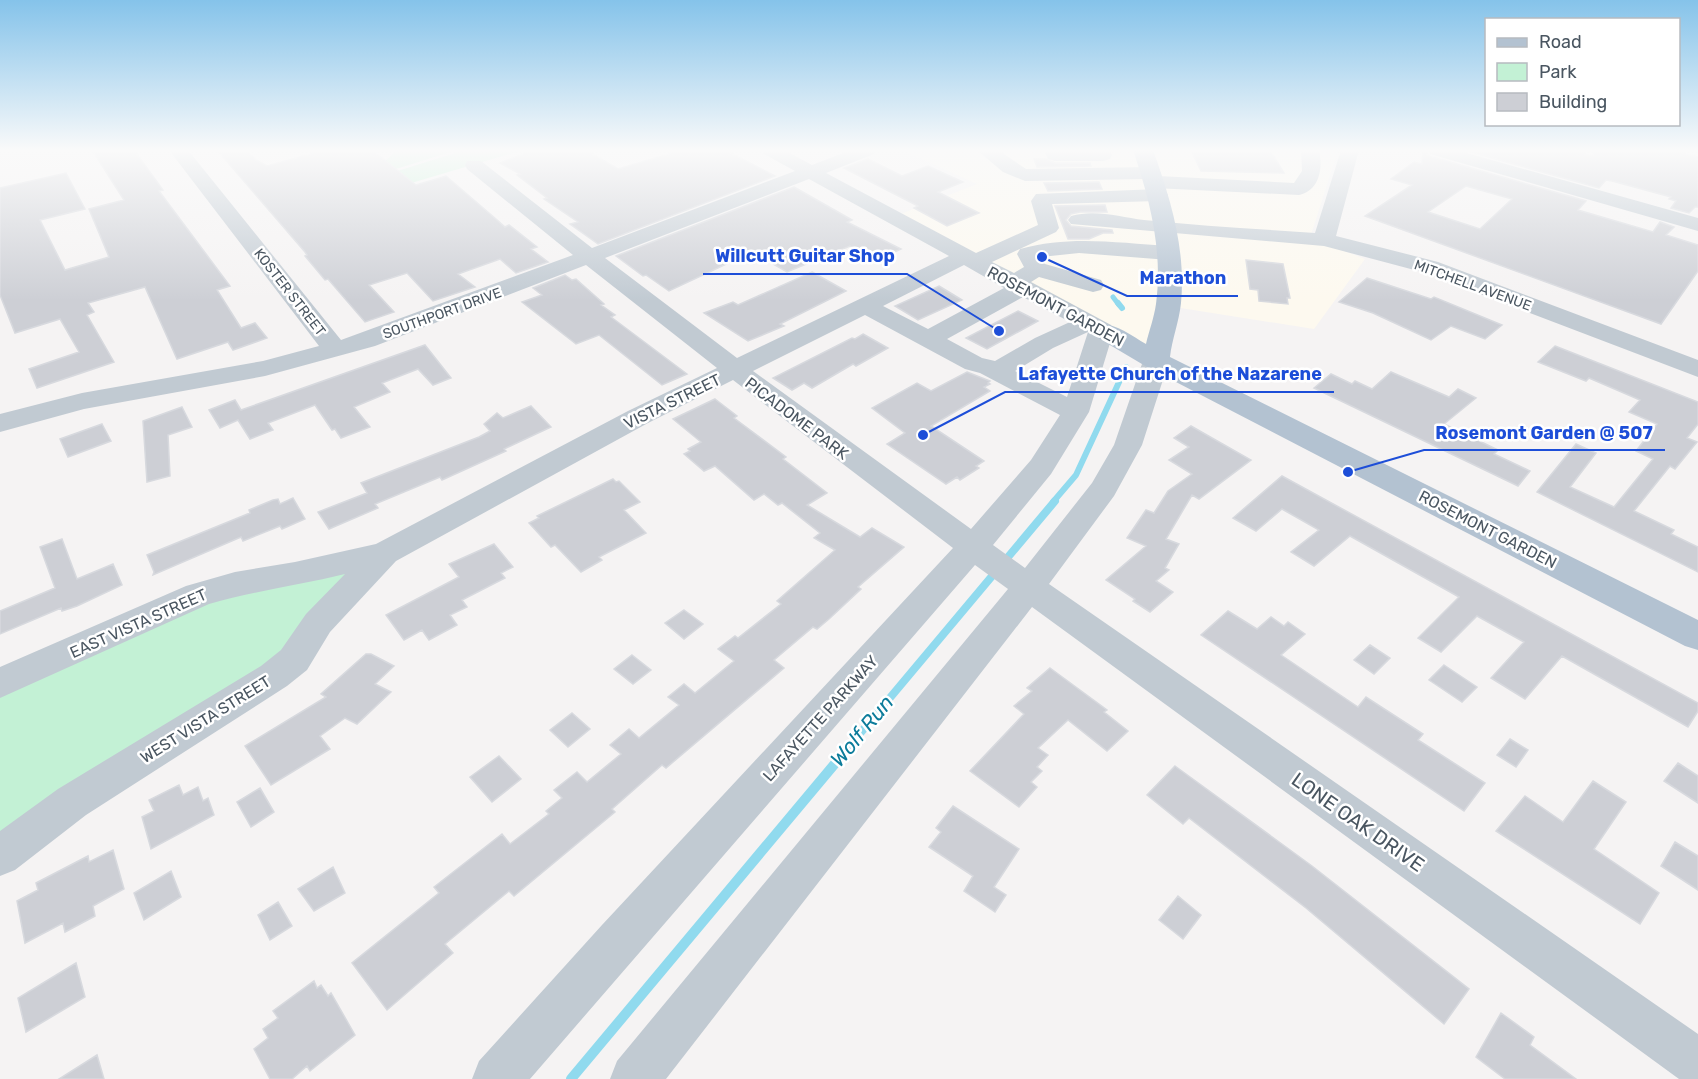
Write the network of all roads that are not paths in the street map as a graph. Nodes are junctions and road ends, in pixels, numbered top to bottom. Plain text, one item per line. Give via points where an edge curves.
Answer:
1 (218, 200) edge
2 (517, 200) edge
3 (734, 200) edge
4 (862, 200) edge
5 (1042, 200) edge
6 (1159, 200) edge
7 (1223, 200) edge
8 (1300, 200) edge
9 (1335, 200) edge
10 (1612, 200) edge
11 (1050, 225) junction
12 (1698, 225) edge
13 (1167, 229) junction
14 (1324, 240) junction
15 (1169, 253) junction
16 (588, 258) junction
17 (969, 259) junction
18 (1019, 273) junction
19 (1054, 305) junction
20 (866, 306) junction
21 (1168, 306) junction
22 (1086, 329) junction
23 (929, 339) junction
24 (335, 349) junction
25 (1156, 361) junction
26 (1698, 369) edge
27 (734, 371) junction
28 (997, 371) junction
29 (1075, 412) junction
30 (0, 423) edge
31 (977, 552) junction
32 (385, 553) junction
33 (1022, 584) junction
34 (1698, 636) edge
35 (0, 683) edge
36 (0, 856) edge
37 (1698, 1063) edge
38 (497, 1079) edge
39 (635, 1079) edge

1 - 24 street, KOSTER STREET
2 - 16 street, PICADOME PARK
3 - 16 street, SOUTHPORT DRIVE
4 - 17 street, ROSEMONT GARDEN
5 - 11 street
6 - 13 main road
7 - 8 street via 1292,208
9 - 14 street
10 - 12 street
11 - 13 street, MITCHELL AVENUE via 1075,220 1116,221
11 - 18 street, MITCHELL AVENUE
13 - 14 street, MITCHELL AVENUE
13 - 15 main road
14 - 26 street, MITCHELL AVENUE via 1430,267
15 - 18 street via 1044,248
15 - 21 main road
16 - 24 street, SOUTHPORT DRIVE via 401,329
16 - 27 street, PICADOME PARK
17 - 18 street, ROSEMONT GARDEN
17 - 18 street, VISTA STREET
17 - 20 street, VISTA STREET
18 - 19 street, ROSEMONT GARDEN
18 - 19 street via 1093,285
18 - 22 street
18 - 23 street
19 - 22 street, ROSEMONT GARDEN
20 - 23 street
20 - 27 street, VISTA STREET
21 - 22 main road via 1129,329
21 - 25 main road
22 - 25 main road, ROSEMONT GARDEN
22 - 28 street via 1044,343
22 - 29 street, LAFAYETTE PARKWAY
23 - 28 street via 974,364
24 - 30 street, SOUTHPORT DRIVE via 265,368 82,401
25 - 33 street via 1128,445 1103,489
25 - 34 main road, ROSEMONT GARDEN
27 - 31 street, PICADOME PARK
27 - 32 street, VISTA STREET via 622,426
28 - 29 street
29 - 31 street, LAFAYETTE PARKWAY via 1041,467
31 - 33 street, PICADOME PARK
31 - 38 street, LAFAYETTE PARKWAY via 618,941
32 - 35 street, EAST VISTA STREET via 198,595
32 - 36 street, WEST VISTA STREET via 318,623 294,660 244,696 72,802
33 - 37 street, LONE OAK DRIVE
33 - 39 street

